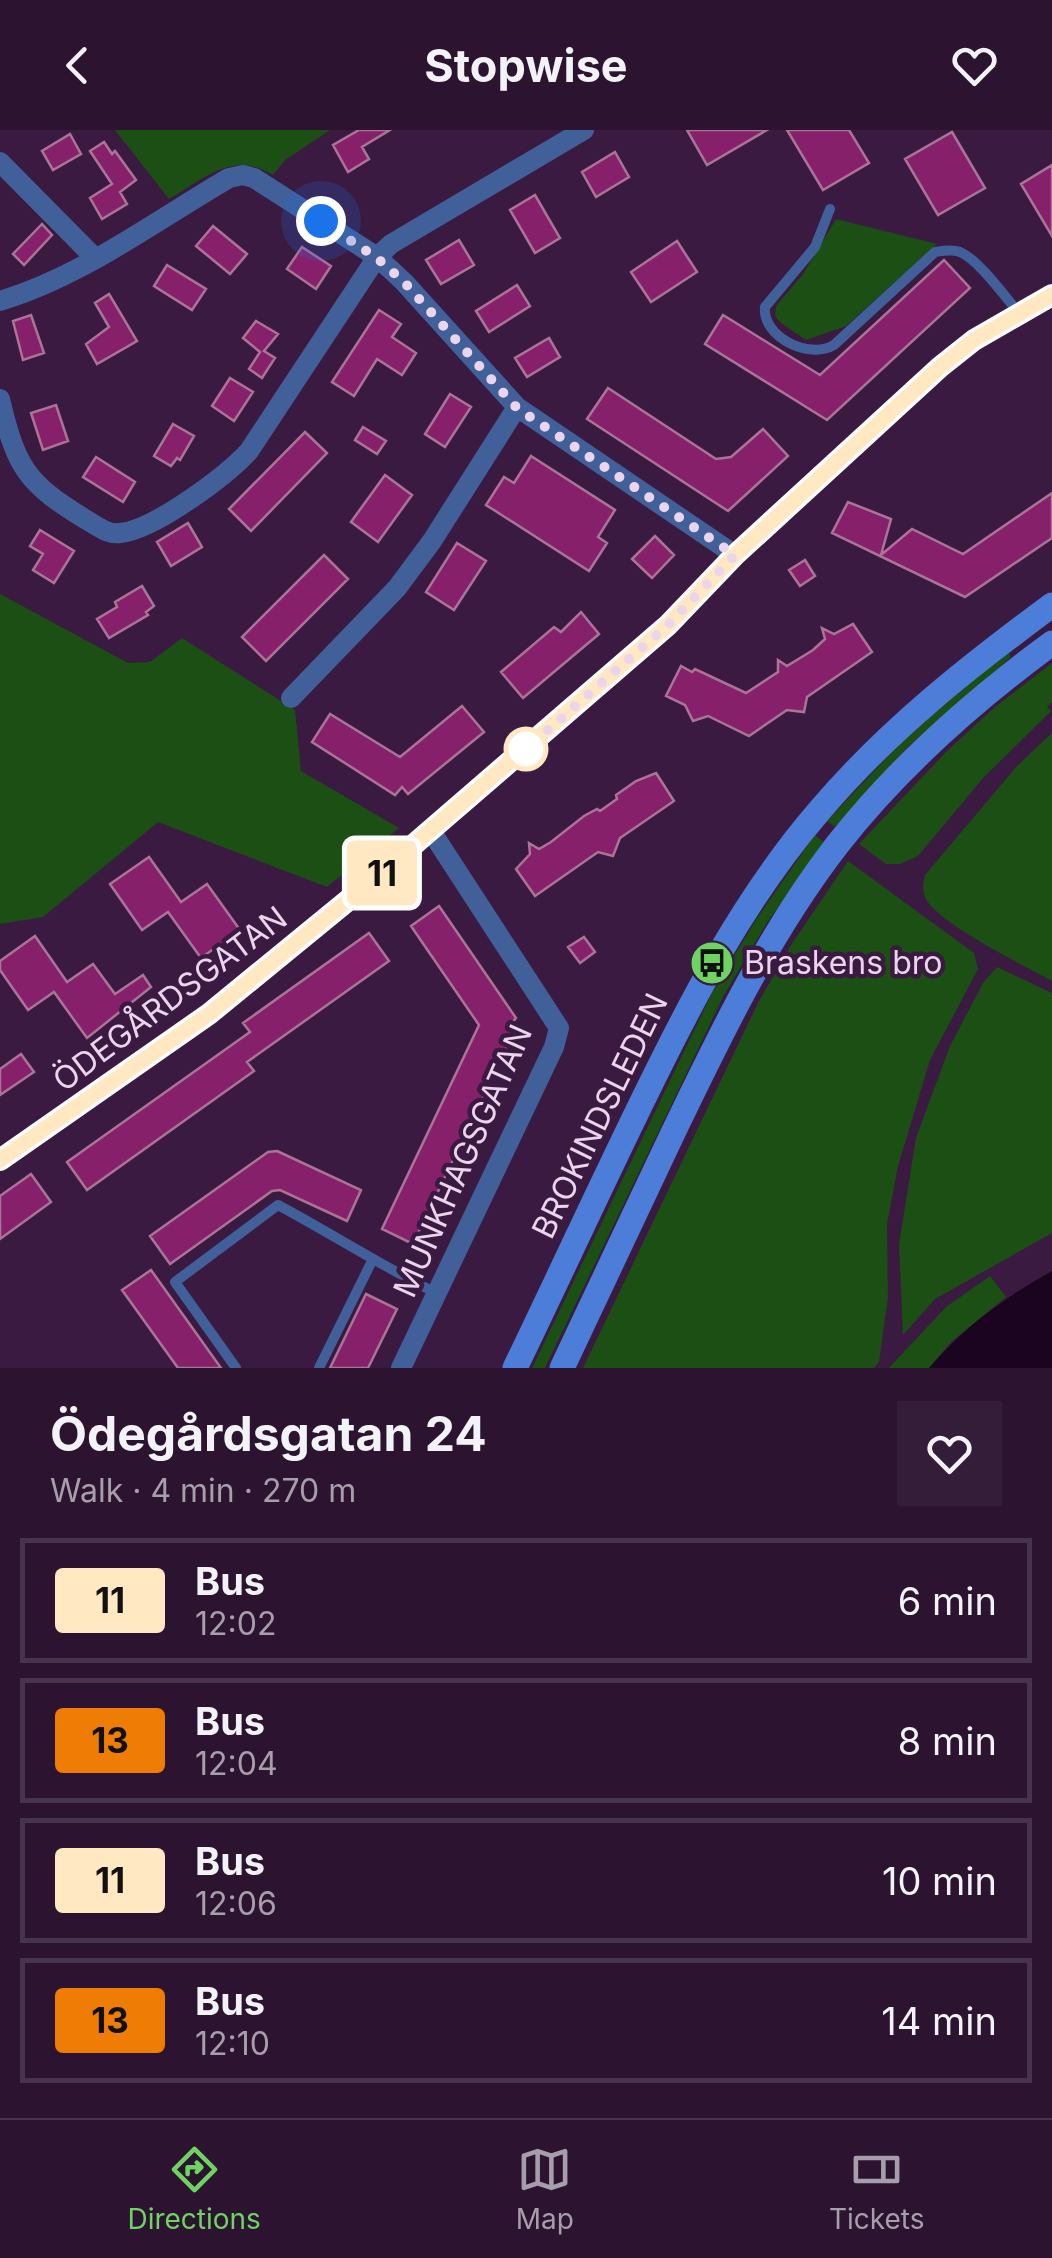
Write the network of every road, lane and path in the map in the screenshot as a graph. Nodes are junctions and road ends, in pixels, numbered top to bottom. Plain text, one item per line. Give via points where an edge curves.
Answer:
1 (584, 130) edge
2 (0, 162) edge
3 (830, 209) dead end
4 (96, 258) junction
5 (377, 258) junction
6 (1052, 295) edge
7 (0, 301) edge
8 (1020, 313) junction
9 (0, 399) edge
10 (517, 408) junction
11 (735, 555) junction
12 (1052, 605) edge
13 (1052, 643) edge
14 (291, 698) dead end
15 (431, 831) junction
16 (0, 1160) edge
17 (372, 1261) junction
18 (437, 1293) junction
19 (236, 1368) edge
20 (319, 1368) edge
21 (401, 1368) edge
22 (516, 1368) edge
23 (562, 1368) edge

1 - 5 street via 390,244
2 - 4 street
3 - 8 lane via 815,247 765,307 768,326 804,350 834,345 935,252 946,250 972,261
4 - 5 street via 243,175
4 - 7 street
5 - 9 street via 249,450 182,504 129,531 100,528 36,486 14,448
5 - 10 street
6 - 8 street, ÖDEGÅRDSGATAN
8 - 11 street, ÖDEGÅRDSGATAN via 940,367
10 - 11 street
10 - 14 street via 407,576
11 - 15 street, ÖDEGÅRDSGATAN via 668,625
12 - 22 main road, BROKINDSLEDEN via 907,718 818,812 746,909 683,1016
13 - 23 main road via 928,745 837,846 794,907 706,1064
15 - 16 street, ÖDEGÅRDSGATAN via 218,1006
15 - 18 street, MUNKHAGSGATAN via 559,1028
17 - 18 lane
17 - 19 lane via 278,1206 175,1282
17 - 20 lane
18 - 21 street, MUNKHAGSGATAN

